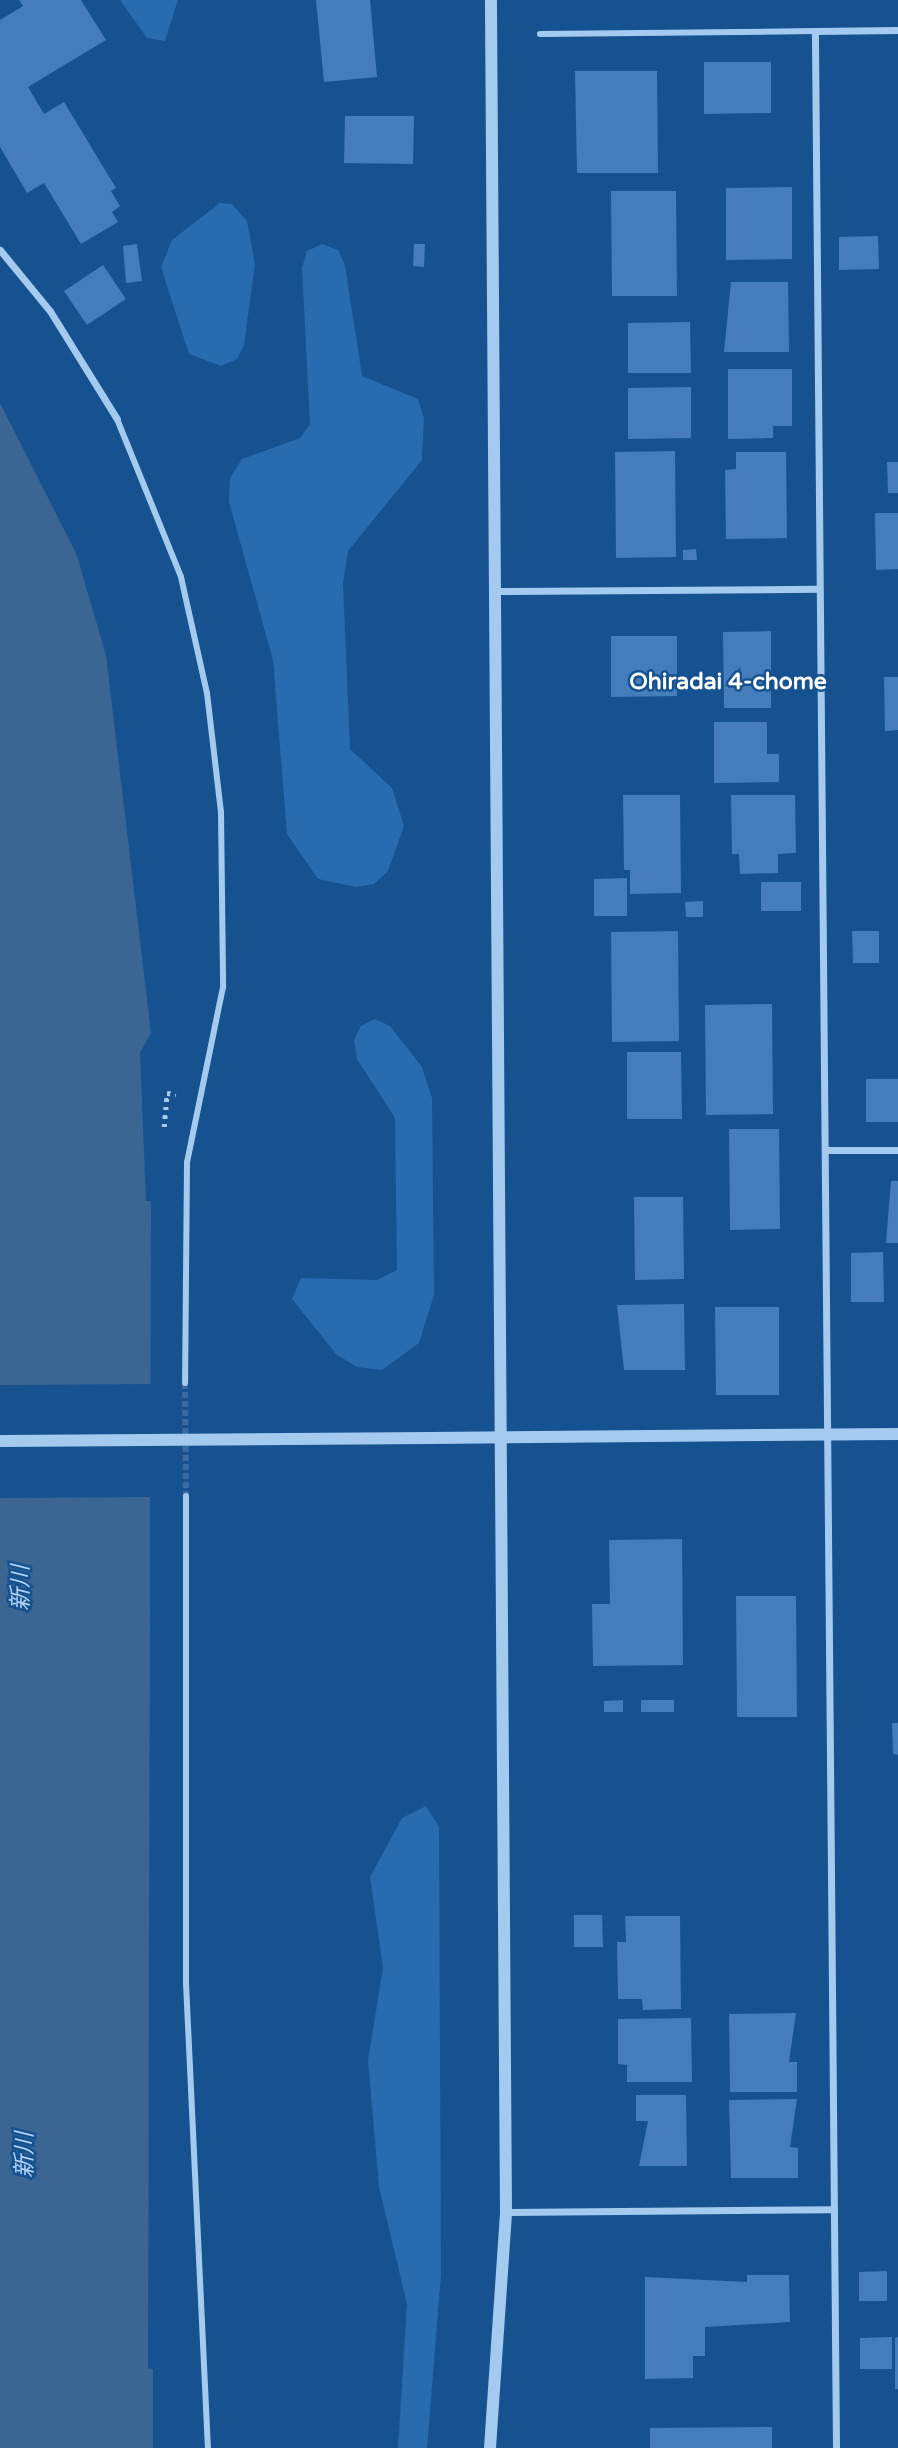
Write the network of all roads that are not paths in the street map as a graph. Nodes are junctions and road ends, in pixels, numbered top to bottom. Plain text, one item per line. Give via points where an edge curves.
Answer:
1 (491, 0) edge
2 (898, 30) edge
3 (815, 31) junction
4 (540, 34) dead end
5 (0, 250) edge
6 (117, 419) joint
7 (819, 589) junction
8 (493, 591) junction
9 (825, 1150) junction
10 (898, 1150) edge
11 (185, 1383) tunnel mouth
12 (898, 1434) edge
13 (827, 1435) junction
14 (499, 1437) junction
15 (0, 1441) edge
16 (186, 1496) tunnel mouth
17 (834, 2209) junction
18 (506, 2212) junction
19 (208, 2448) edge
20 (491, 2448) edge
21 (836, 2448) edge

1 - 8 street
2 - 3 street
3 - 4 street
3 - 7 street
5 - 6 street via 50,312
6 - 11 street via 162,521 184,589 207,693 221,812 223,987 187,1162
7 - 8 street
7 - 9 street
8 - 14 street
9 - 10 street
9 - 13 street
12 - 13 street
13 - 14 street
13 - 17 street
14 - 15 street, bridge
14 - 18 street
16 - 19 street via 186,1983
17 - 18 street
17 - 21 street
18 - 20 street

